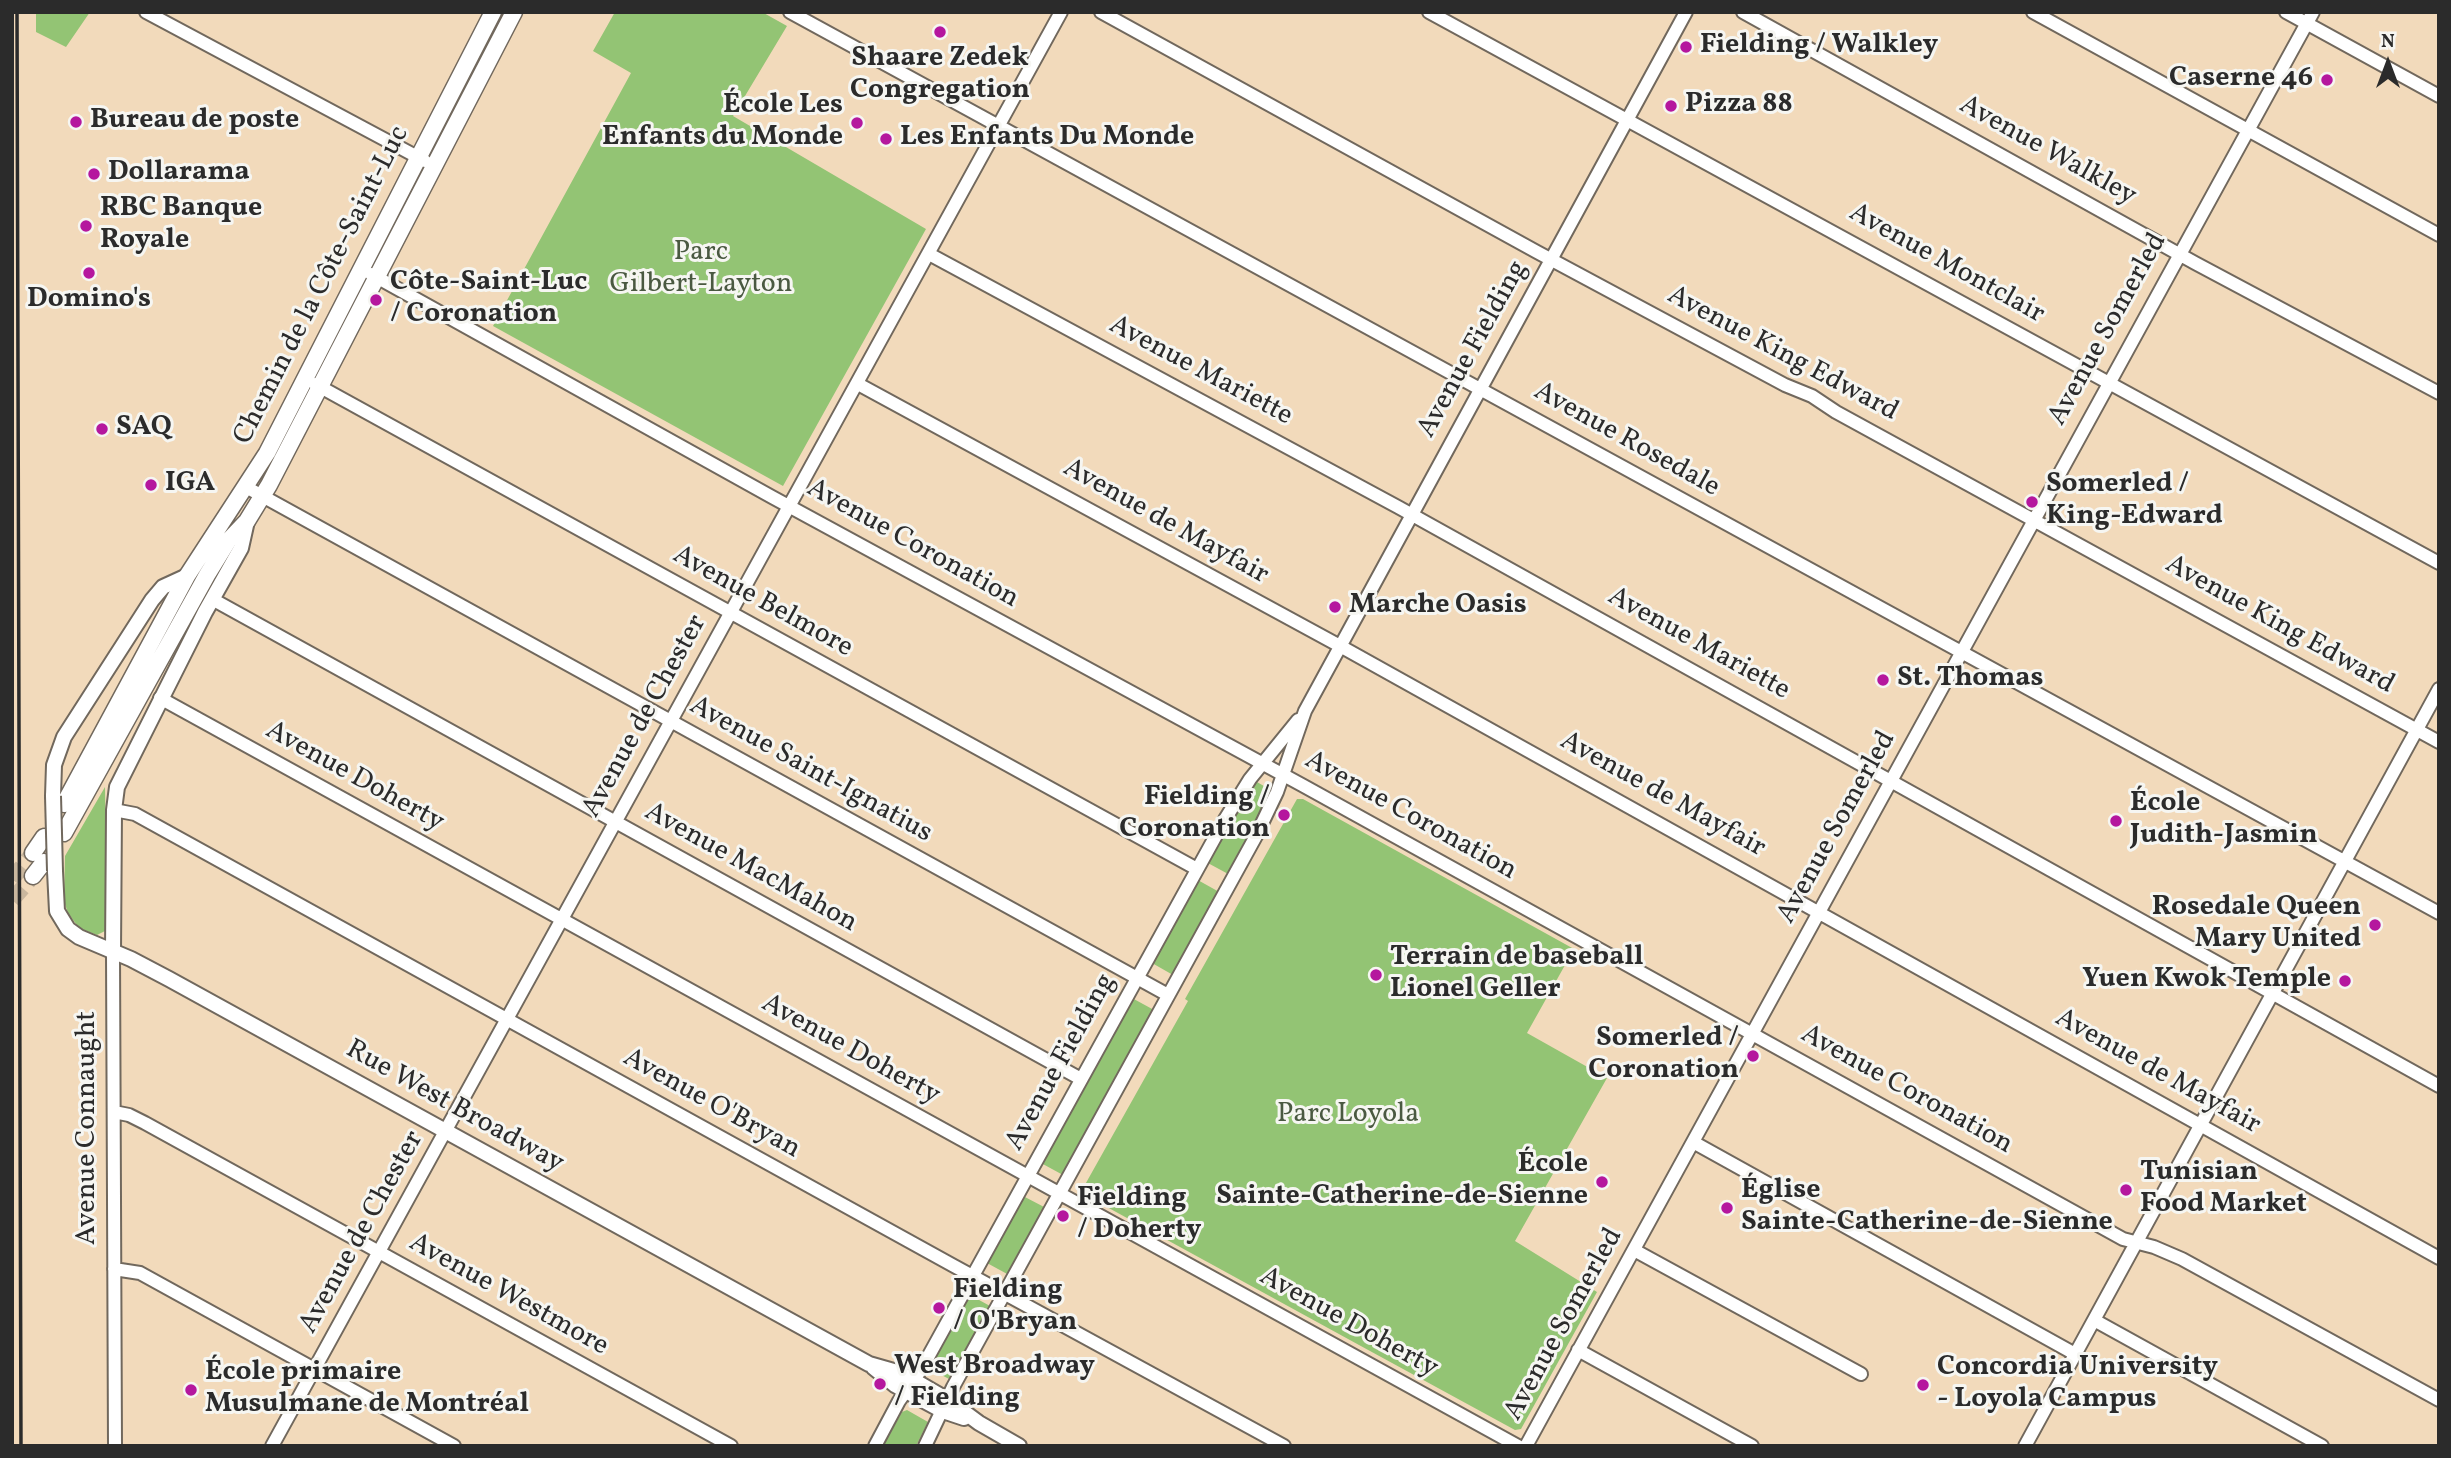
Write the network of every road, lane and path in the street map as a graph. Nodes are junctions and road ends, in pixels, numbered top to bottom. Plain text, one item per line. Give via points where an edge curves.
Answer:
1 (146, 12) edge
2 (494, 12) edge
3 (514, 12) edge
4 (790, 12) edge
5 (1061, 12) edge
6 (1101, 12) edge
7 (1429, 12) edge
8 (1686, 12) edge
9 (1743, 12) edge
10 (2033, 12) edge
11 (2286, 12) edge
12 (2310, 18) edge
13 (2439, 96) edge
14 (1628, 120) junction
15 (999, 127) junction
16 (2248, 130) junction
17 (418, 158) junction
18 (435, 166) junction
19 (2439, 235) edge
20 (929, 254) junction
21 (2179, 254) junction
22 (1552, 259) junction
23 (362, 269) junction
24 (377, 278) junction
25 (305, 378) junction
26 (2109, 382) junction
27 (858, 384) junction
28 (321, 388) junction
29 (1480, 389) junction
30 (2439, 393) edge
31 (246, 487) junction
32 (263, 496) junction
33 (789, 506) junction
34 (1412, 514) junction
35 (2034, 520) junction
36 (247, 521) junction
37 (2439, 563) edge
38 (187, 576) junction
39 (212, 600) junction
40 (731, 614) junction
41 (1340, 646) junction
42 (1961, 652) junction
43 (2439, 689) edge
44 (160, 698) junction
45 (1305, 711) junction
46 (671, 723) junction
47 (2416, 730) junction
48 (2439, 742) edge
49 (1262, 764) junction
50 (1283, 775) junction
51 (1892, 780) junction
52 (59, 800) junction
53 (114, 810) junction
54 (616, 823) junction
55 (64, 833) dead end
56 (44, 837) dead end
57 (44, 862) junction
58 (2345, 862) junction
59 (1197, 869) junction
60 (33, 876) tunnel mouth
61 (1820, 912) junction
62 (2439, 913) edge
63 (561, 921) junction
64 (113, 951) junction
65 (1137, 978) junction
66 (2273, 994) junction
67 (1168, 995) junction
68 (507, 1020) junction
69 (1753, 1035) junction
70 (1081, 1079) junction
71 (2439, 1086) edge
72 (114, 1112) junction
73 (2201, 1126) junction
74 (446, 1132) junction
75 (1693, 1142) junction
76 (1027, 1177) junction
77 (1060, 1194) junction
78 (2137, 1242) junction
79 (1634, 1250) junction
80 (379, 1253) junction
81 (2439, 1258) edge
82 (114, 1269) junction
83 (973, 1276) junction
84 (1005, 1293) junction
85 (2094, 1320) junction
86 (1578, 1350) junction
87 (2075, 1354) junction
88 (315, 1369) junction
89 (1861, 1374) dead end
90 (910, 1386) junction
91 (2439, 1400) edge
92 (945, 1405) junction
93 (115, 1446) edge
94 (272, 1446) edge
95 (454, 1446) edge
96 (731, 1446) edge
97 (875, 1446) edge
98 (925, 1446) edge
99 (1019, 1446) edge
100 (1284, 1446) edge
101 (1518, 1446) edge
102 (1526, 1446) edge
103 (1752, 1446) edge
104 (2025, 1446) edge
105 (2322, 1446) edge

1 - 17 street
2 - 17 main road, Chemin de la Côte-Saint-Luc
3 - 18 main road, Chemin de la Côte-Saint-Luc
4 - 15 street, Avenue Rosedale
5 - 15 street, Avenue de Chester
6 - 22 street, Avenue King Edward
7 - 14 street, Avenue Montclair
8 - 14 street, Avenue Fielding
9 - 21 street, Avenue Walkley
10 - 16 street
11 - 12 street
12 - 13 street
12 - 16 street, Avenue Somerled
14 - 22 street, Avenue Fielding
14 - 26 street, Avenue Montclair
15 - 20 street, Avenue de Chester
15 - 29 street, Avenue Rosedale
16 - 19 street
16 - 21 street, Avenue Somerled
17 - 18 street
17 - 23 main road, Chemin de la Côte-Saint-Luc
18 - 24 main road, Chemin de la Côte-Saint-Luc
20 - 27 street, Avenue de Chester
20 - 34 street, Avenue Mariette
21 - 26 street, Avenue Somerled
21 - 30 street, Avenue Walkley
22 - 29 street, Avenue Fielding
22 - 35 street, Avenue King Edward
23 - 24 street, Avenue Coronation
23 - 25 main road, Chemin de la Côte-Saint-Luc
24 - 28 main road, Chemin de la Côte-Saint-Luc
24 - 33 street, Avenue Coronation
25 - 28 street, Avenue Belmore
25 - 31 main road, Chemin de la Côte-Saint-Luc
26 - 35 street, Avenue Somerled
26 - 37 street, Avenue Montclair
27 - 33 street, Avenue de Chester
27 - 41 street, Avenue de Mayfair
28 - 32 main road, Chemin de la Côte-Saint-Luc
28 - 40 street, Avenue Belmore
29 - 34 street, Avenue Fielding
29 - 42 street, Avenue Rosedale
31 - 32 street, Avenue Saint-Ignatius
31 - 38 main road, Chemin de la Côte-Saint-Luc
32 - 36 main road, Chemin de la Côte-Saint-Luc
32 - 46 street, Avenue Saint-Ignatius
33 - 40 street, Avenue de Chester
33 - 49 street, Avenue Coronation
34 - 41 street, Avenue Fielding
34 - 51 street, Avenue Mariette
35 - 42 street, Avenue Somerled
35 - 47 street, Avenue King Edward
36 - 39 street, Chemin de la Côte-Saint-Luc via 241,548
36 - 55 main road, Chemin de la Côte-Saint-Luc via 207,575
38 - 52 main road, Chemin de la Côte-Saint-Luc
38 - 52 street, Chemin de la Côte-Saint-Luc via 163,587 152,600 64,737 54,765
39 - 44 street, Chemin de la Côte-Saint-Luc
39 - 54 street, Avenue MacMahon
40 - 46 street, Avenue de Chester
40 - 59 street, Avenue Belmore
41 - 45 street, Avenue Fielding
41 - 61 street, Avenue de Mayfair
42 - 51 street, Avenue Somerled
42 - 58 street, Avenue Rosedale
43 - 47 street
44 - 53 street, Chemin de la Côte-Saint-Luc via 118,782
44 - 63 street, Avenue Doherty
45 - 49 street, Avenue Fielding
45 - 50 street, Avenue Fielding
46 - 54 street, Avenue de Chester
46 - 65 street, Avenue Saint-Ignatius
47 - 48 street, Avenue King Edward
47 - 58 street
49 - 50 street, Avenue Coronation
49 - 59 street, Avenue Fielding
50 - 67 street, Avenue Fielding via 1256,836
50 - 69 street, Avenue Coronation
51 - 61 street, Avenue Somerled
51 - 66 street, Avenue Mariette
52 - 57 street, Chemin de la Côte-Saint-Luc, bridge
53 - 64 street, Avenue Connaught
53 - 68 street, Avenue O'Bryan via 135,814
54 - 63 street, Avenue de Chester
54 - 70 street, Avenue MacMahon
56 - 57 main road
57 - 60 main road
57 - 64 street, Rue West Broadway via 64,924 79,937
58 - 62 street, Avenue Rosedale
58 - 66 street
59 - 65 street, Avenue Fielding
61 - 69 street, Avenue Somerled
61 - 73 street, Avenue de Mayfair
63 - 68 street, Avenue de Chester
63 - 76 street, Avenue Doherty
64 - 72 street, Avenue Connaught
64 - 74 street, Rue West Broadway
65 - 67 street, Avenue Saint-Ignatius
65 - 70 street, Avenue Fielding
66 - 71 street, Avenue Mariette
66 - 73 street
67 - 77 street, Avenue Fielding
68 - 74 street, Avenue de Chester
68 - 83 street, Avenue O'Bryan
69 - 75 street, Avenue Somerled
69 - 78 street, Avenue Coronation via 2123,1239
70 - 76 street, Avenue Fielding
72 - 80 street, Avenue Westmore via 136,1118
72 - 82 street, Avenue Connaught
73 - 78 street
73 - 81 street, Avenue de Mayfair
74 - 80 street, Avenue de Chester
74 - 90 street, Rue West Broadway via 869,1364 891,1383
75 - 79 street, Avenue Somerled
75 - 87 street
76 - 77 street, Avenue Doherty
76 - 83 street, Avenue Fielding
77 - 84 street, Avenue Fielding
77 - 101 street, Avenue Doherty
78 - 85 street
78 - 91 street, Avenue Coronation via 2182,1259
79 - 86 street, Avenue Somerled
79 - 89 street
80 - 88 street, Avenue de Chester
80 - 96 street, Avenue Westmore
82 - 88 street via 141,1273
82 - 93 street, Avenue Connaught
83 - 84 street, Avenue O'Bryan
83 - 90 street, Avenue Fielding
84 - 92 street, Avenue Fielding
84 - 100 street, Avenue O'Bryan
85 - 87 street
85 - 105 street
86 - 102 street, Avenue Somerled
86 - 103 street
87 - 104 street
88 - 94 street, Avenue de Chester
88 - 95 street
90 - 92 street, Rue West Broadway
90 - 97 street, Avenue Fielding
92 - 98 street, Avenue Fielding
92 - 99 street, Rue West Broadway

